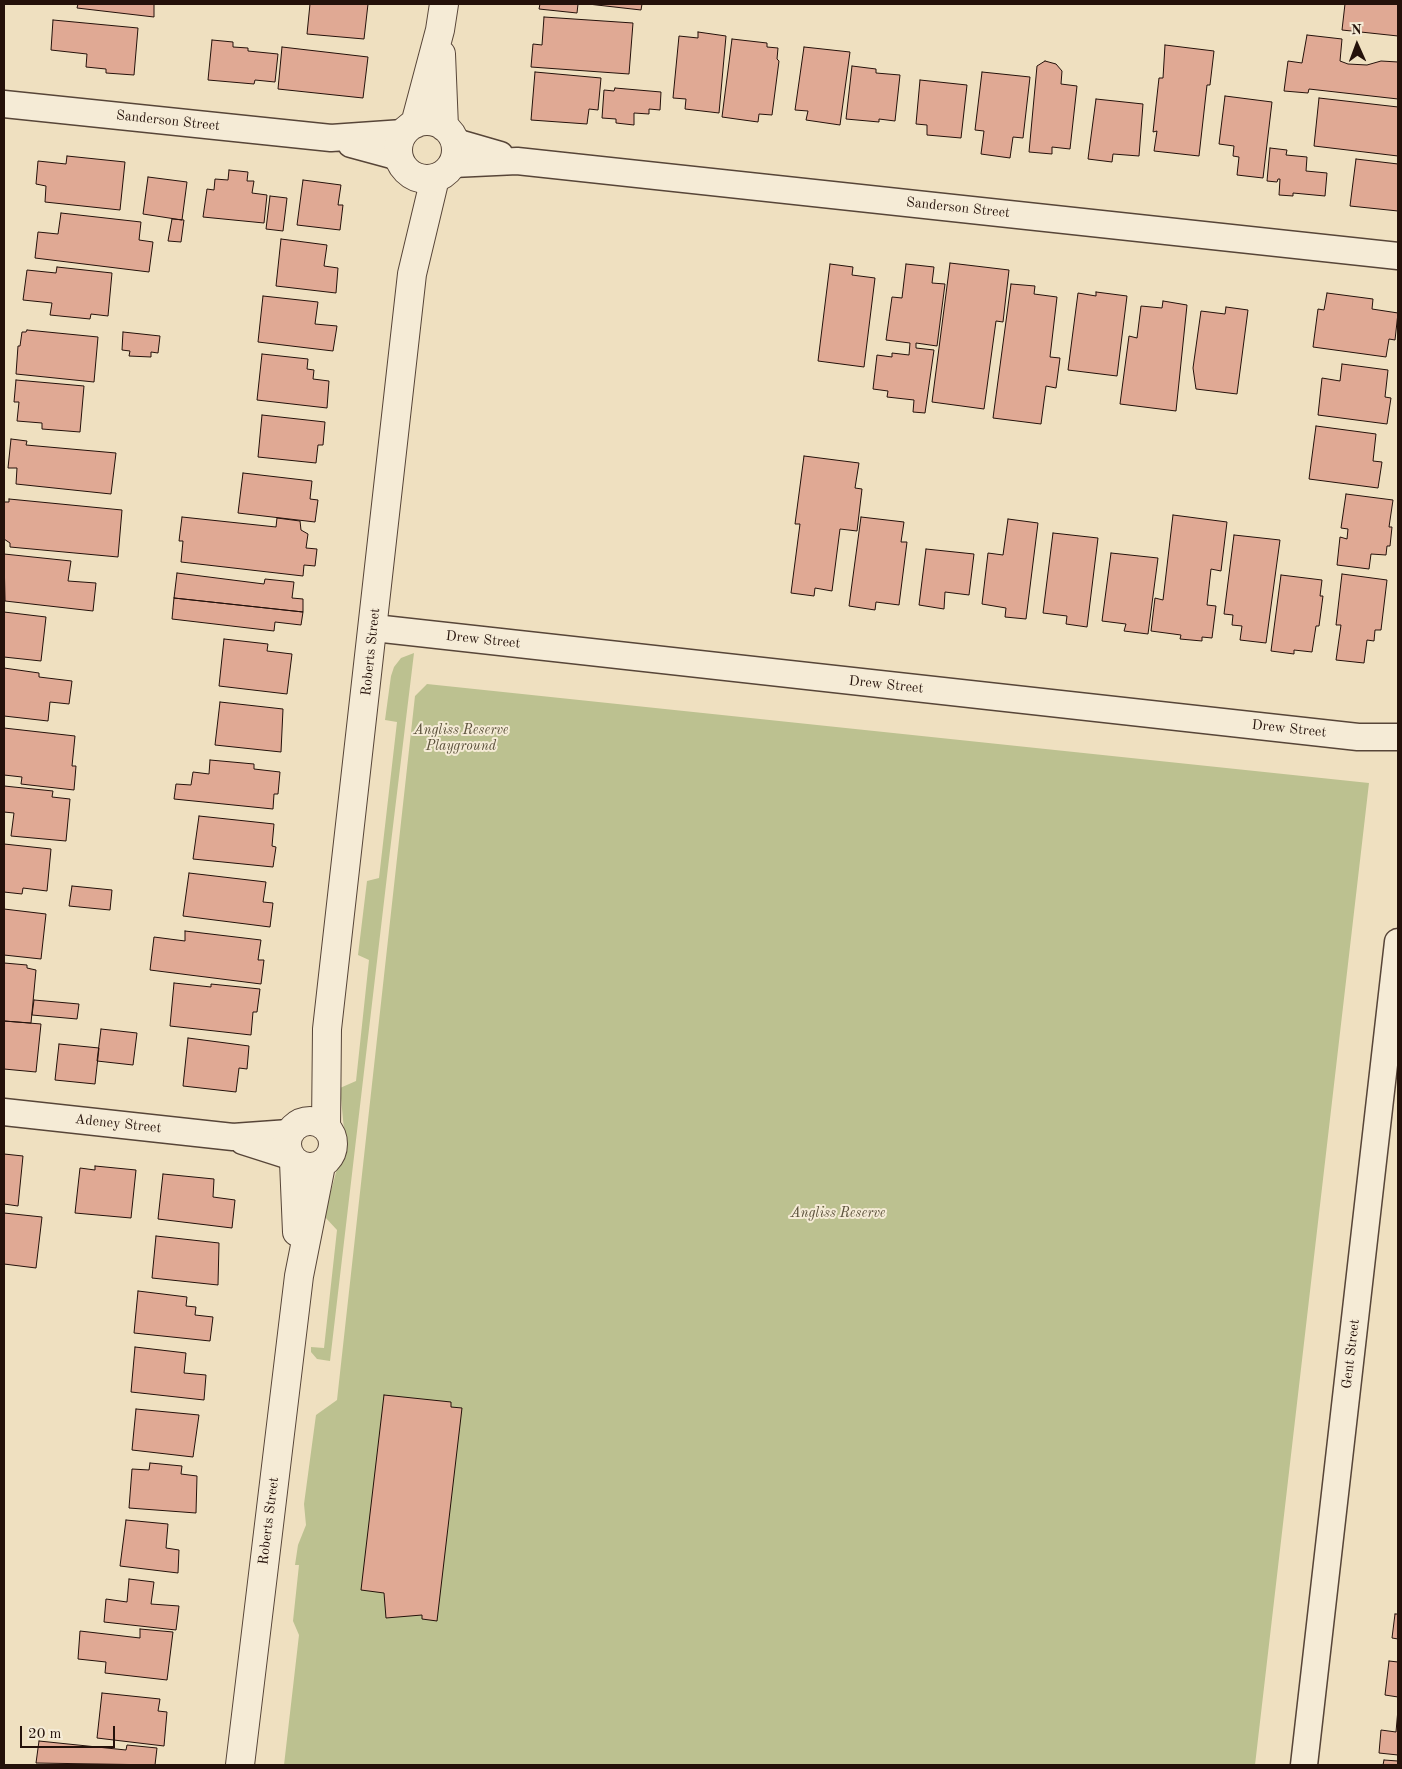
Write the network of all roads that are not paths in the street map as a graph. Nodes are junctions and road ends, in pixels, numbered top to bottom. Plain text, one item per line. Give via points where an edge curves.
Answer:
1 (442, 17) edge
2 (4, 104) edge
3 (427, 150) junction
4 (1398, 256) edge
5 (374, 628) junction
6 (1398, 737) edge
7 (1398, 942) edge
8 (4, 1112) edge
9 (300, 1140) junction
10 (321, 1165) junction
11 (299, 1276) junction
12 (240, 1765) edge
13 (1304, 1765) edge

1 - 3 street, Roberts Street
2 - 3 street, Sanderson Street
3 - 4 street, Sanderson Street
3 - 5 street, Roberts Street
5 - 6 street, Drew Street via 1358,737
5 - 9 street, Roberts Street via 327,1029
7 - 13 street, Gent Street
8 - 9 street, Adeney Street via 233,1137
9 - 10 street via 307,1167
9 - 10 street via 333,1140 334,1148
9 - 11 street, Roberts Street
10 - 11 street, Roberts Street
11 - 12 street, Roberts Street

